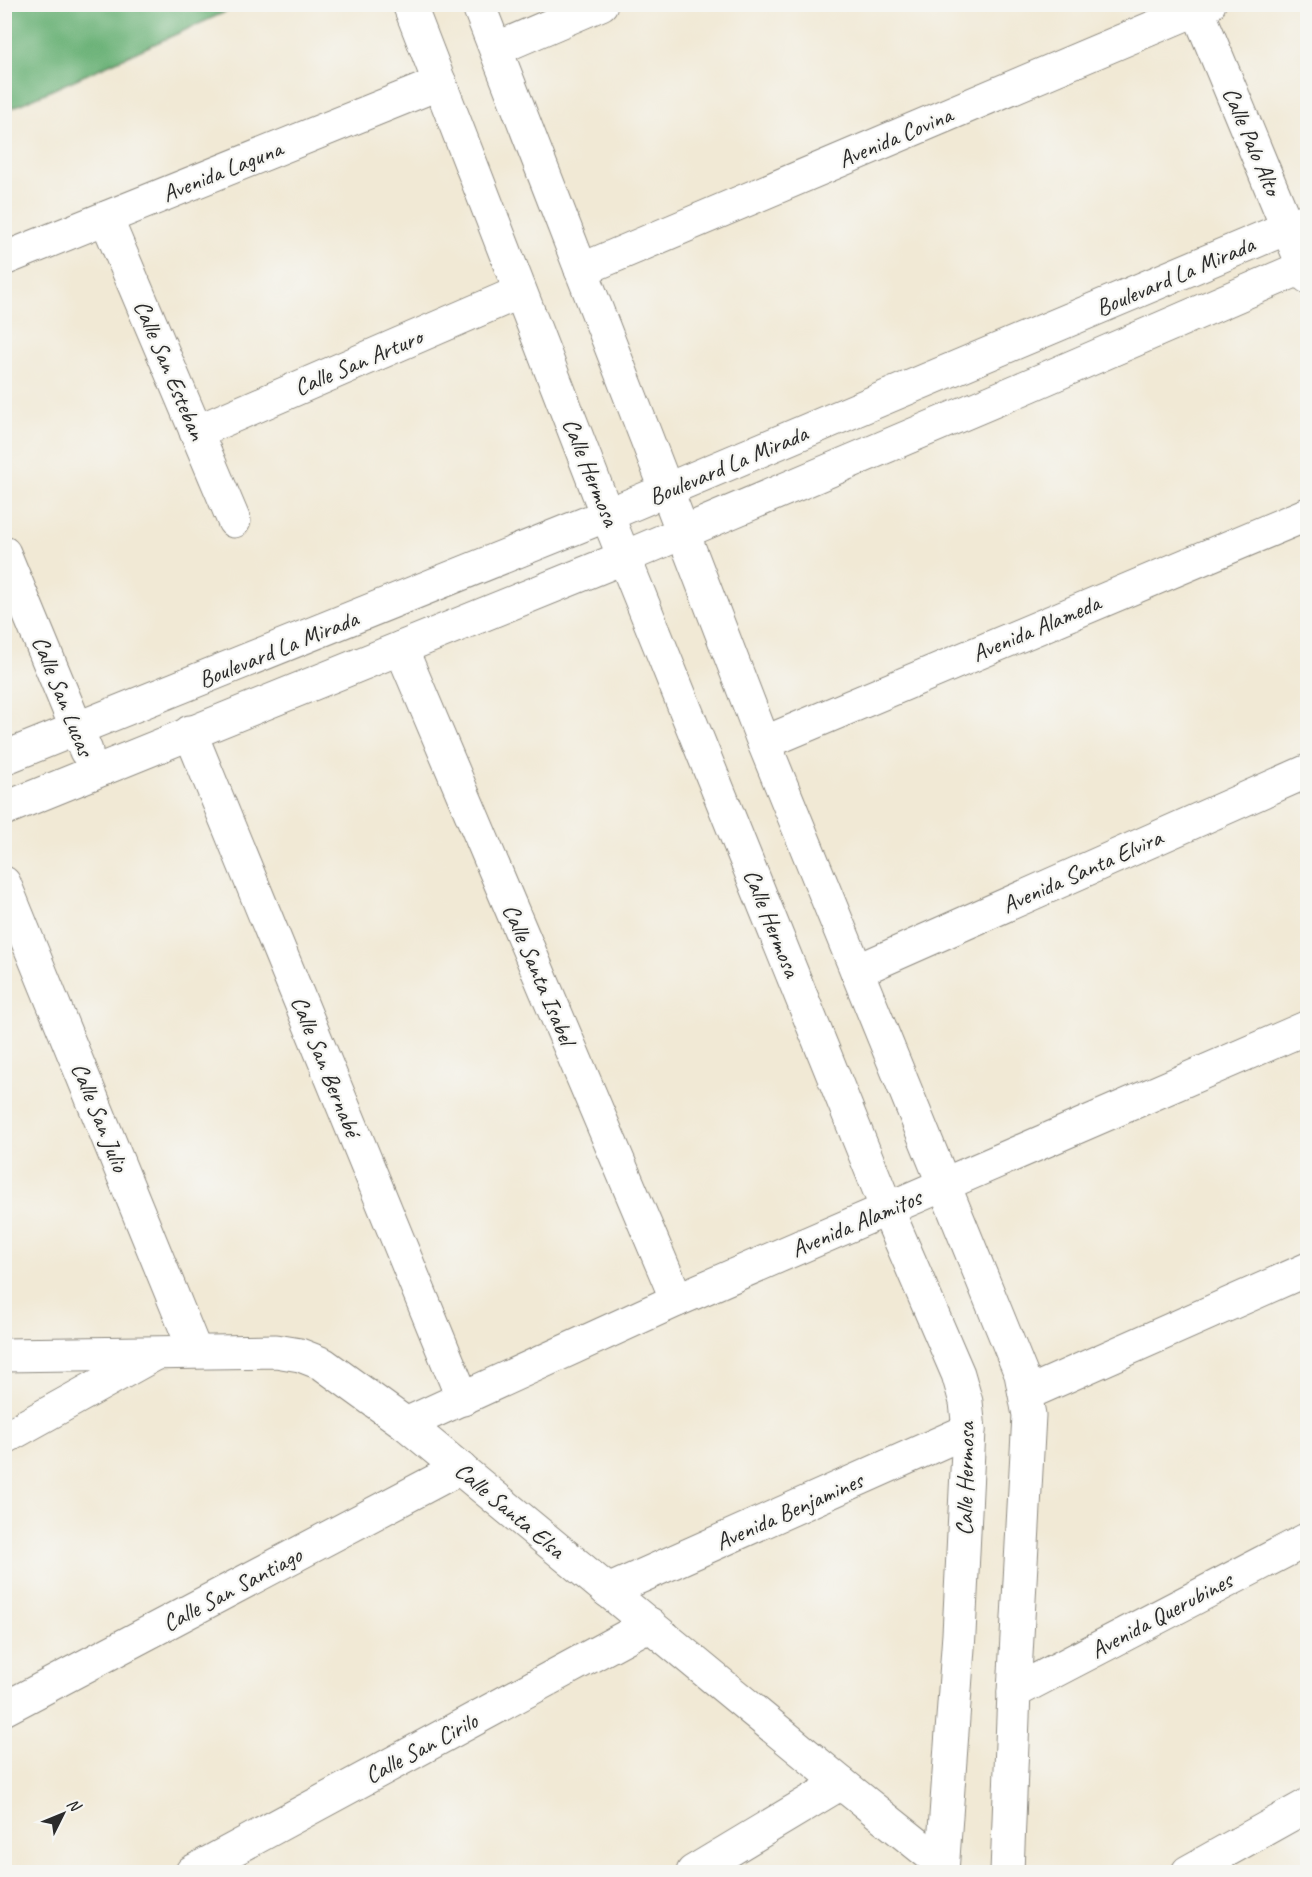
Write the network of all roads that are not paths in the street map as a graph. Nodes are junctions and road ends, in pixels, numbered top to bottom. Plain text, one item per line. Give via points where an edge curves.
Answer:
1 (409, 4) edge
2 (478, 4) edge
3 (601, 4) edge
4 (1200, 6) edge
5 (496, 49) junction
6 (440, 83) junction
7 (106, 218) junction
8 (1298, 223) edge
9 (4, 259) edge
10 (581, 270) junction
11 (1306, 270) edge
12 (520, 292) junction
13 (196, 432) junction
14 (667, 491) junction
15 (1308, 514) edge
16 (607, 515) junction
17 (234, 521) dead end
18 (684, 533) junction
19 (4, 553) edge
20 (625, 557) junction
21 (401, 648) junction
22 (78, 730) junction
23 (190, 732) junction
24 (764, 743) junction
25 (4, 758) edge
26 (1308, 771) edge
27 (94, 772) junction
28 (4, 808) edge
29 (4, 883) edge
30 (856, 971) junction
31 (1308, 1027) edge
32 (944, 1185) junction
33 (887, 1209) junction
34 (1308, 1269) edge
35 (677, 1300) junction
36 (195, 1351) junction
37 (158, 1352) junction
38 (4, 1354) edge
39 (1026, 1394) junction
40 (463, 1399) junction
41 (406, 1424) junction
42 (969, 1430) junction
43 (4, 1438) edge
44 (460, 1468) junction
45 (1308, 1539) edge
46 (608, 1591) junction
47 (650, 1624) junction
48 (1014, 1692) junction
49 (4, 1709) edge
50 (841, 1784) junction
51 (1308, 1805) edge
52 (942, 1868) edge
53 (192, 1872) edge
54 (693, 1872) edge
55 (1007, 1872) edge
56 (1188, 1872) edge

1 - 6 street, Calle Hermosa
2 - 5 street
3 - 5 street
4 - 8 street, Calle Palo Alto
4 - 10 street, Avenida Covina
5 - 10 street
6 - 7 street, Avenida Laguna
6 - 12 street, Calle Hermosa
7 - 9 street, Avenida Laguna
7 - 13 street, Calle San Esteban
8 - 11 street, Calle Palo Alto
8 - 14 street, Boulevard La Mirada
10 - 14 street
11 - 18 street, Boulevard La Mirada
12 - 13 street, Calle San Arturo
12 - 16 street, Calle Hermosa
13 - 17 street, Calle San Esteban
14 - 16 street, Boulevard La Mirada
14 - 18 street
15 - 24 street, Avenida Alameda
16 - 20 street, Calle Hermosa
16 - 22 street, Boulevard La Mirada
18 - 20 street, Boulevard La Mirada
18 - 24 street
19 - 22 street, Calle San Lucas
20 - 21 street, Boulevard La Mirada
20 - 33 street, Calle Hermosa
21 - 23 street, Boulevard La Mirada
21 - 35 street, Calle Santa Isabel
22 - 25 street, Boulevard La Mirada
22 - 27 street, Calle San Lucas
23 - 27 street, Boulevard La Mirada
23 - 40 street, Calle San Bernabé
24 - 30 street
26 - 30 street, Avenida Santa Elvira
27 - 28 street, Boulevard La Mirada
29 - 36 street, Calle San Julio
30 - 32 street
31 - 32 street, Avenida Alamitos
32 - 33 street, Avenida Alamitos
32 - 39 street
33 - 35 street, Avenida Alamitos
33 - 42 street, Calle Hermosa via 958,1374
34 - 39 street
35 - 40 street, Avenida Alamitos
36 - 37 street, Calle Santa Elsa
36 - 41 street, Calle Santa Elsa via 276,1351 300,1355 323,1364
37 - 38 street, Calle Santa Elsa
37 - 43 street
39 - 48 street via 1029,1415
40 - 41 street, Avenida Alamitos
41 - 44 street, Calle Santa Elsa
42 - 46 street, Avenida Benjamines
42 - 52 street, Calle Hermosa
44 - 46 street, Calle Santa Elsa
44 - 49 street, Calle San Santiago
45 - 48 street, Avenida Querubines
46 - 47 street, Calle Santa Elsa
47 - 50 street, Calle Santa Elsa
47 - 53 street, Calle San Cirilo
48 - 55 street
50 - 52 street, Calle Santa Elsa
50 - 54 street
51 - 56 street

